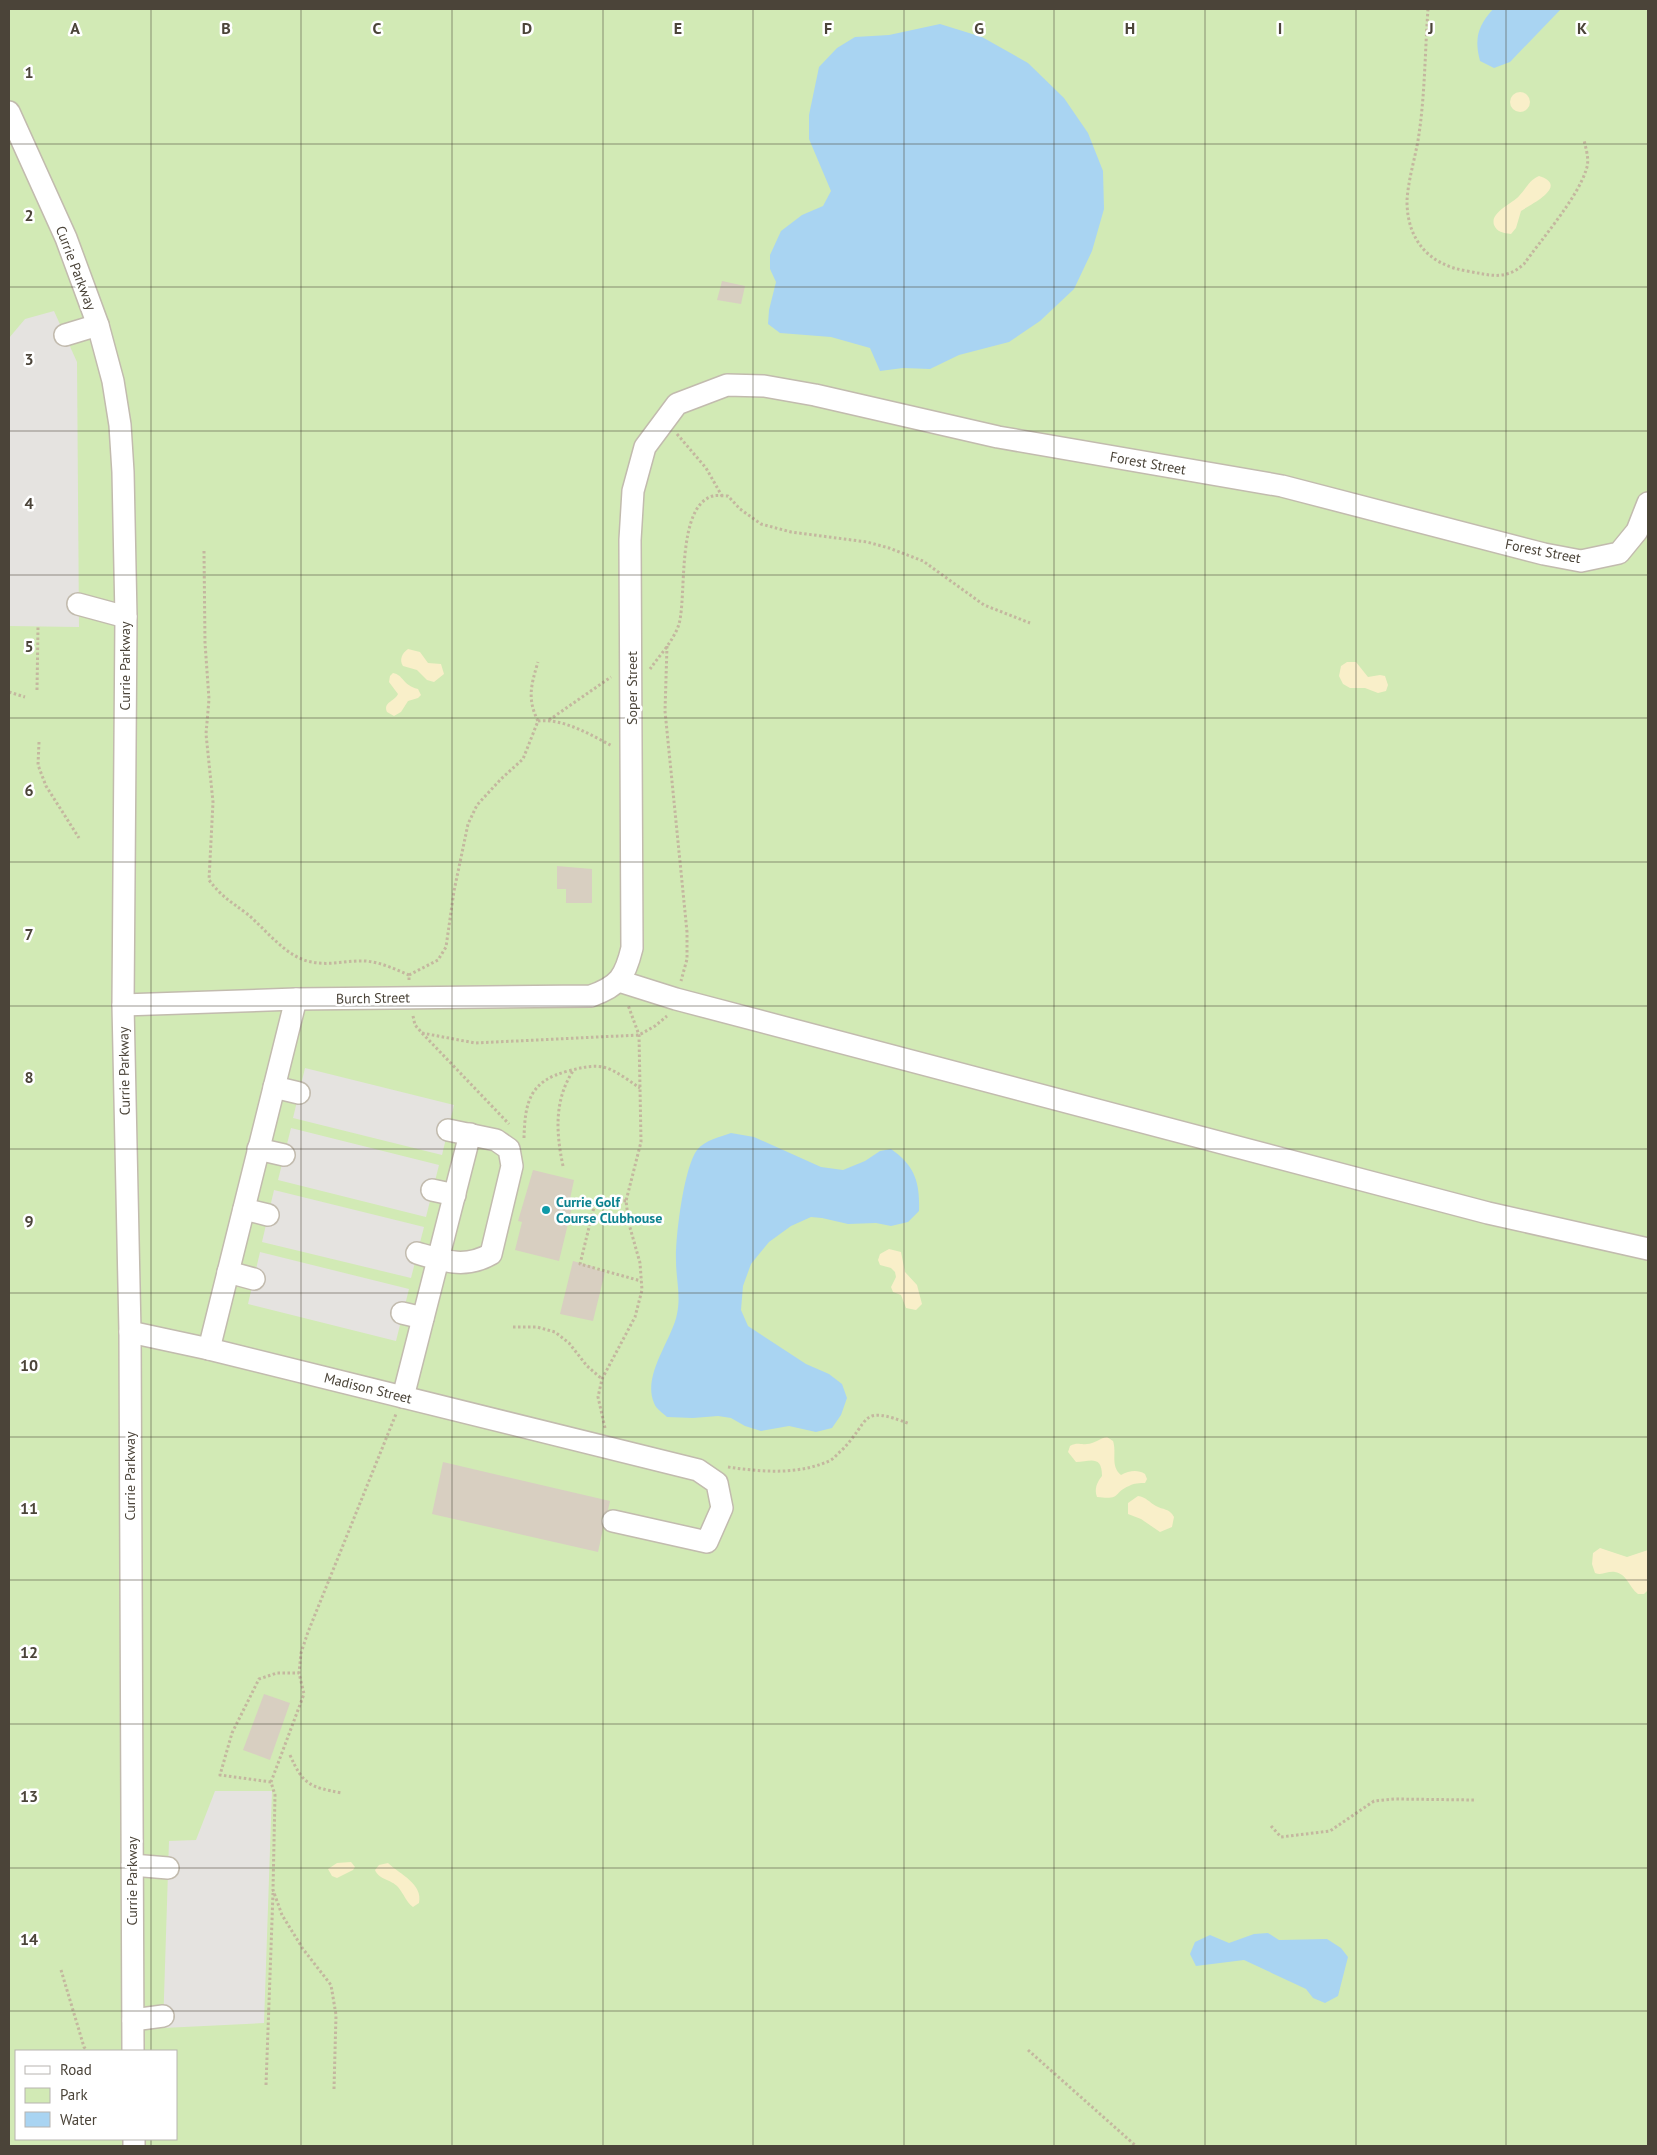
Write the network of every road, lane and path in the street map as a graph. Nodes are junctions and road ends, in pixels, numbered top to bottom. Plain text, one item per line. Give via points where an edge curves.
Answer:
1 (1428, 9) edge
2 (9, 112) edge
3 (1584, 140) dead end
4 (98, 325) junction
5 (65, 335) dead end
6 (677, 404) joint
7 (663, 422) junction
8 (722, 496) junction
9 (1648, 503) edge
10 (204, 551) dead end
11 (78, 604) dead end
12 (126, 617) junction
13 (1030, 623) dead end
14 (38, 627) dead end
15 (667, 646) junction
16 (538, 662) dead end
17 (632, 662) junction
18 (37, 690) dead end
19 (9, 692) edge
20 (632, 694) junction
21 (24, 697) dead end
22 (549, 720) junction
23 (538, 721) junction
24 (38, 742) dead end
25 (632, 758) junction
26 (79, 838) dead end
27 (409, 975) junction
28 (619, 981) junction
29 (409, 998) junction
30 (296, 999) junction
31 (676, 999) junction
32 (123, 1005) junction
33 (422, 1033) junction
34 (639, 1035) junction
35 (574, 1070) junction
36 (274, 1087) junction
37 (640, 1088) junction
38 (299, 1093) dead end
39 (514, 1129) dead end
40 (448, 1130) dead end
41 (470, 1134) junction
42 (519, 1137) dead end
43 (258, 1150) junction
44 (284, 1155) dead end
45 (563, 1166) dead end
46 (432, 1190) dead end
47 (455, 1195) junction
48 (626, 1201) junction
49 (244, 1209) junction
50 (268, 1215) dead end
51 (1648, 1249) edge
52 (417, 1253) dead end
53 (438, 1259) junction
54 (228, 1272) junction
55 (254, 1279) dead end
56 (641, 1281) junction
57 (402, 1314) dead end
58 (423, 1318) junction
59 (513, 1327) dead end
60 (130, 1332) junction
61 (209, 1349) junction
62 (602, 1379) junction
63 (403, 1397) junction
64 (605, 1422) junction
65 (910, 1424) dead end
66 (608, 1437) junction
67 (725, 1466) dead end
68 (613, 1521) dead end
69 (299, 1672) junction
70 (290, 1755) dead end
71 (271, 1782) junction
72 (342, 1794) dead end
73 (1474, 1800) dead end
74 (1271, 1826) dead end
75 (132, 1865) junction
76 (168, 1868) dead end
77 (273, 1890) junction
78 (61, 1970) dead end
79 (163, 2016) dead end
80 (133, 2020) junction
81 (86, 2050) edge
82 (133, 2050) edge
83 (1028, 2050) dead end
84 (266, 2085) dead end
85 (334, 2089) dead end
86 (1136, 2146) edge

1 - 3 path via 1419,133 1407,201 1411,228 1422,248 1435,260 1451,268 1496,276 1513,273 1524,264 1579,185 1587,170
2 - 4 street, Currie Parkway via 66,238
4 - 5 street
4 - 12 street, Currie Parkway via 113,381 120,425 124,472
6 - 7 street, Soper Street
6 - 9 street, Forest Street via 727,385 764,386 998,437 1282,486 1581,561 1619,553 1636,531
7 - 8 path via 682,438 706,468
7 - 17 street, Soper Street via 645,447 633,491 630,540
8 - 13 path via 728,496 761,524 791,532 867,542 923,561 984,605
8 - 15 path via 713,496 702,502 692,518 679,624
10 - 27 path via 209,699 206,734 213,802 209,880 222,897 245,912 288,951 310,962 365,961
11 - 12 street
12 - 32 street, Currie Parkway
14 - 18 path
15 - 20 path
15 - 31 path via 665,711 687,932 686,959
16 - 23 path via 531,686 531,708
17 - 20 street, Soper Street
17 - 22 path
19 - 21 path
20 - 25 street, Soper Street
22 - 23 path
22 - 25 path via 573,728
23 - 27 path via 523,759 478,805 468,824 446,947 438,960
24 - 26 path via 38,765 46,786
25 - 28 street, Soper Street via 632,948 628,968
27 - 29 path
28 - 29 street, Burch Street via 591,996
28 - 31 street
28 - 34 path
29 - 30 street, Burch Street
29 - 33 path via 415,1025
30 - 32 street, Burch Street
30 - 36 street
31 - 34 path via 673,1010 656,1026
31 - 51 street via 1488,1213
32 - 60 street, Currie Parkway
33 - 34 path via 475,1043
33 - 39 path
34 - 37 path
35 - 37 path via 586,1066 604,1067
35 - 42 path via 553,1075 538,1085 529,1099 523,1146
35 - 45 path via 565,1083 559,1102 559,1146
36 - 38 street
36 - 43 street
37 - 48 path via 641,1142
40 - 41 street
41 - 47 street
41 - 53 street via 496,1140 509,1149 512,1166 491,1254 478,1262
43 - 44 street
43 - 49 street
46 - 47 street
47 - 53 street
48 - 56 path
48 - 56 path via 596,1199 580,1264
49 - 50 street
49 - 54 street
52 - 53 street
53 - 58 street
54 - 55 street
54 - 61 street
56 - 62 path via 635,1317
57 - 58 street
58 - 63 street
59 - 62 path via 537,1327 555,1332
60 - 61 street, Madison Street
60 - 75 street, Currie Parkway
61 - 63 street, Madison Street
62 - 64 path via 598,1397
63 - 66 street, Madison Street
63 - 69 path via 308,1632
64 - 66 path
64 - 66 path
65 - 67 path via 877,1414 864,1419 832,1460 810,1467 764,1472
66 - 68 street, Madison Street via 698,1470 717,1483 722,1508 707,1542
69 - 71 path via 304,1694
69 - 71 path via 259,1679 232,1733 220,1775
70 - 72 path via 305,1782
71 - 77 path via 275,1795
73 - 74 path via 1374,1801 1330,1831 1281,1837
75 - 76 street
75 - 80 street, Currie Parkway
77 - 84 path
77 - 85 path via 282,1915 331,1985 336,2015
78 - 81 path
79 - 80 street
80 - 82 street, Currie Parkway
83 - 86 path

